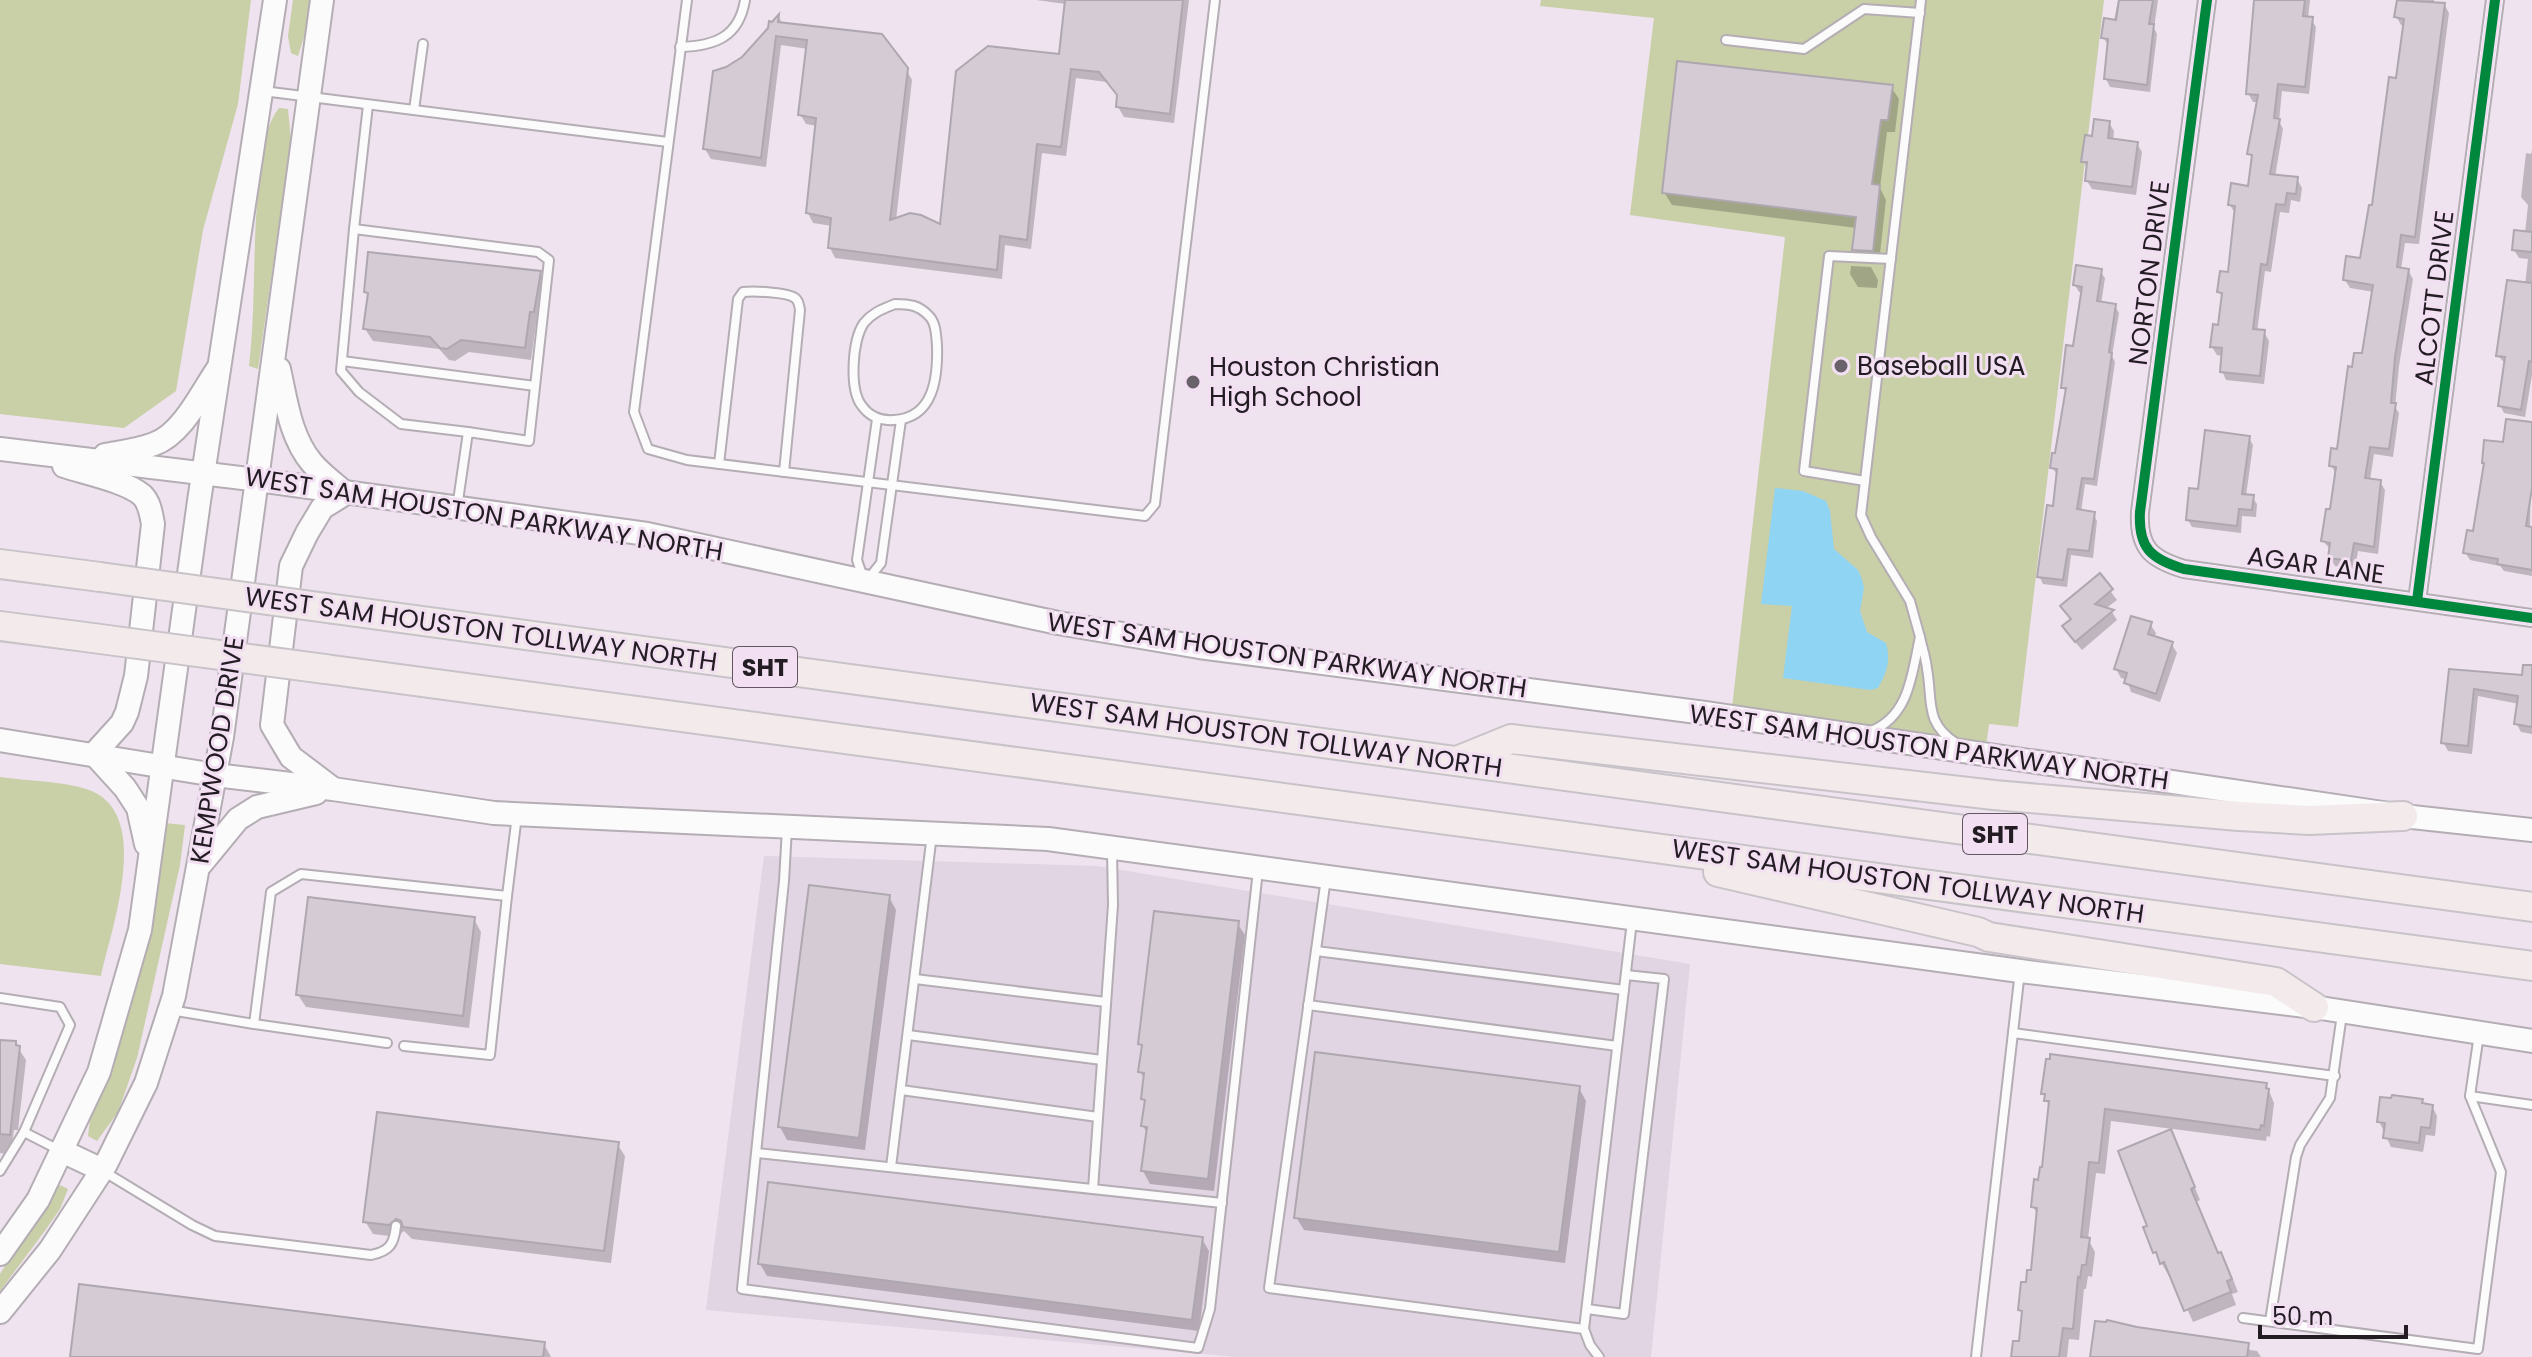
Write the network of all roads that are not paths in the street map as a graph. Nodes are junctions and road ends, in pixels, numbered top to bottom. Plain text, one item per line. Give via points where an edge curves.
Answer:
1 (275, 0) edge
2 (322, 0) edge
3 (687, 0) edge
4 (745, 0) edge
5 (1215, 0) edge
6 (1921, 0) edge
7 (2207, 0) edge
8 (2495, 0) edge
9 (1920, 13) junction
10 (1726, 40) dead end
11 (423, 44) dead end
12 (680, 47) junction
13 (262, 90) junction
14 (309, 97) junction
15 (368, 105) junction
16 (414, 110) junction
17 (668, 142) junction
18 (354, 229) junction
19 (1891, 259) junction
20 (275, 352) junction
21 (342, 361) junction
22 (221, 363) junction
23 (535, 386) junction
24 (877, 419) junction
25 (901, 420) junction
26 (468, 432) junction
27 (0, 449) edge
28 (24, 452) junction
29 (88, 459) junction
30 (719, 464) junction
31 (784, 472) junction
32 (205, 473) junction
33 (258, 480) junction
34 (1865, 481) junction
35 (868, 482) junction
36 (891, 485) junction
37 (346, 493) junction
38 (457, 508) junction
39 (2148, 550) joint
40 (0, 564) edge
41 (865, 583) junction
42 (2417, 601) junction
43 (2532, 618) edge
44 (0, 626) edge
45 (1920, 637) junction
46 (1858, 736) junction
47 (0, 740) edge
48 (1970, 752) junction
49 (94, 754) junction
50 (1457, 761) junction
51 (162, 766) junction
52 (215, 775) junction
53 (333, 789) junction
54 (517, 815) junction
55 (2403, 816) junction
56 (787, 827) junction
57 (2532, 830) edge
58 (932, 834) junction
59 (1553, 834) junction
60 (1112, 848) junction
61 (149, 860) junction
62 (198, 867) junction
63 (1258, 868) junction
64 (1326, 877) junction
65 (507, 896) junction
66 (2532, 907) edge
67 (1632, 918) junction
68 (1316, 951) junction
69 (2532, 966) edge
70 (2020, 971) junction
71 (1626, 975) junction
72 (915, 979) junction
73 (1624, 990) junction
74 (0, 998) edge
75 (1106, 1002) junction
76 (1308, 1005) junction
77 (2314, 1007) junction
78 (170, 1010) junction
79 (2343, 1012) junction
80 (254, 1024) junction
81 (2013, 1033) junction
82 (2480, 1033) junction
83 (908, 1035) junction
84 (2532, 1041) edge
85 (387, 1043) dead end
86 (404, 1046) dead end
87 (1617, 1046) junction
88 (1102, 1060) junction
89 (2335, 1076) junction
90 (901, 1090) junction
91 (2470, 1096) junction
92 (2532, 1105) edge
93 (1098, 1117) junction
94 (24, 1132) junction
95 (62, 1151) junction
96 (757, 1153) junction
97 (891, 1167) junction
98 (102, 1170) junction
99 (0, 1171) edge
100 (1093, 1189) junction
101 (1222, 1203) junction
102 (396, 1226) dead end
103 (0, 1253) edge
104 (1587, 1309) junction
105 (0, 1312) edge
106 (2243, 1318) dead end
107 (2270, 1321) junction
108 (1584, 1329) junction
109 (1599, 1357) edge
110 (1976, 1357) edge

1 - 13 main road, KEMPWOOD DRIVE
2 - 14 main road, KEMPWOOD DRIVE
3 - 12 lane
4 - 12 lane via 733,30 709,43
5 - 36 lane via 1155,504 1145,516
6 - 9 lane
7 - 39 street, NORTON DRIVE via 2140,512 2139,532
8 - 42 street, ALCOTT DRIVE
9 - 10 lane via 1864,9 1804,49
9 - 19 lane
11 - 16 lane
12 - 17 lane
13 - 14 lane
13 - 22 main road, KEMPWOOD DRIVE
14 - 15 lane
14 - 20 main road, KEMPWOOD DRIVE
15 - 16 lane
15 - 18 lane
16 - 17 lane
17 - 30 lane via 634,412 648,449
18 - 21 lane
18 - 23 lane via 538,252 549,260
19 - 34 lane
19 - 34 lane via 1829,256 1804,471
20 - 33 main road, KEMPWOOD DRIVE
20 - 37 main road via 301,447 312,464
21 - 23 lane
21 - 26 lane via 341,371 359,392 401,424
22 - 29 main road via 171,436
22 - 32 main road, KEMPWOOD DRIVE
23 - 26 lane via 529,441
24 - 25 lane
24 - 25 lane via 858,401 856,345 863,325 877,311 910,304 932,318 938,362 927,403
24 - 35 lane
25 - 36 lane
26 - 38 lane
27 - 28 main road, WEST SAM HOUSTON PARKWAY NORTH
28 - 29 main road, WEST SAM HOUSTON PARKWAY NORTH
28 - 49 main road via 128,487 150,507 153,524 136,676 122,723
29 - 32 main road, WEST SAM HOUSTON PARKWAY NORTH
30 - 31 lane
30 - 31 lane via 738,299 750,291 792,296 800,310
31 - 35 lane
32 - 33 main road, WEST SAM HOUSTON PARKWAY NORTH
32 - 51 main road, KEMPWOOD DRIVE
33 - 37 main road, WEST SAM HOUSTON PARKWAY NORTH
33 - 52 main road, KEMPWOOD DRIVE
34 - 45 lane via 1861,515 1910,601
35 - 36 lane
35 - 41 lane via 857,560
36 - 41 lane via 881,563
37 - 38 main road, WEST SAM HOUSTON PARKWAY NORTH
37 - 53 main road via 322,508 291,566 272,725 291,757
38 - 41 main road, WEST SAM HOUSTON PARKWAY NORTH via 647,534
39 - 42 street, AGAR LANE via 2162,562 2184,569
40 - 50 highway, WEST SAM HOUSTON TOLLWAY NORTH / SHT, bridge
41 - 46 main road, WEST SAM HOUSTON PARKWAY NORTH via 1199,647
42 - 43 street, AGAR LANE
44 - 59 highway, WEST SAM HOUSTON TOLLWAY NORTH / SHT, bridge
45 - 46 lane via 1902,706 1886,725
45 - 48 lane via 1930,710 1941,734
46 - 48 main road, WEST SAM HOUSTON PARKWAY NORTH
47 - 49 main road
48 - 55 main road, WEST SAM HOUSTON PARKWAY NORTH
49 - 51 main road
49 - 61 main road via 138,808
50 - 55 highway via 1511,739 1994,795 2309,820
50 - 66 highway, WEST SAM HOUSTON TOLLWAY NORTH / SHT
51 - 52 main road
51 - 61 main road, KEMPWOOD DRIVE
52 - 53 main road
52 - 62 main road, KEMPWOOD DRIVE
53 - 54 main road
53 - 62 main road via 257,807 238,819
54 - 56 main road
54 - 65 lane
55 - 57 main road, WEST SAM HOUSTON PARKWAY NORTH
56 - 58 main road
56 - 96 lane
58 - 60 main road via 1048,839
58 - 72 lane
59 - 69 highway, WEST SAM HOUSTON TOLLWAY NORTH / SHT
59 - 77 highway via 1989,937 2276,982
60 - 63 main road
60 - 75 lane
61 - 95 main road, KEMPWOOD DRIVE via 140,930 99,1072
62 - 78 main road, KEMPWOOD DRIVE
63 - 64 main road
63 - 101 lane
64 - 67 main road
64 - 68 lane
65 - 80 lane via 301,874 271,892
65 - 86 lane via 490,1055
67 - 70 main road
67 - 71 lane
68 - 73 lane
68 - 76 lane
70 - 77 main road
70 - 81 lane
71 - 73 lane
71 - 104 lane via 1664,979 1624,1314
72 - 75 lane
72 - 83 lane
73 - 87 lane
74 - 94 lane via 60,1007 70,1025
75 - 88 lane
76 - 87 lane
76 - 108 lane via 1269,1288
77 - 79 main road
78 - 80 lane
78 - 98 main road, KEMPWOOD DRIVE via 146,1083
79 - 82 main road
79 - 89 lane
80 - 85 lane
81 - 89 lane
81 - 110 lane
82 - 84 main road
82 - 91 lane
83 - 88 lane
83 - 90 lane
87 - 104 lane
88 - 93 lane
89 - 107 lane via 2328,1104 2296,1157
90 - 93 lane
90 - 97 lane
91 - 92 lane
91 - 107 lane via 2500,1184 2478,1349
93 - 100 lane
94 - 95 lane
94 - 99 lane
95 - 98 main road
95 - 103 main road, KEMPWOOD DRIVE via 38,1200
96 - 97 lane
96 - 101 lane via 742,1289 1198,1348 1210,1309
97 - 100 lane
98 - 102 lane via 215,1236 371,1255 387,1252
98 - 105 main road, KEMPWOOD DRIVE via 50,1250
100 - 101 lane
104 - 108 lane
106 - 107 lane
108 - 109 lane

